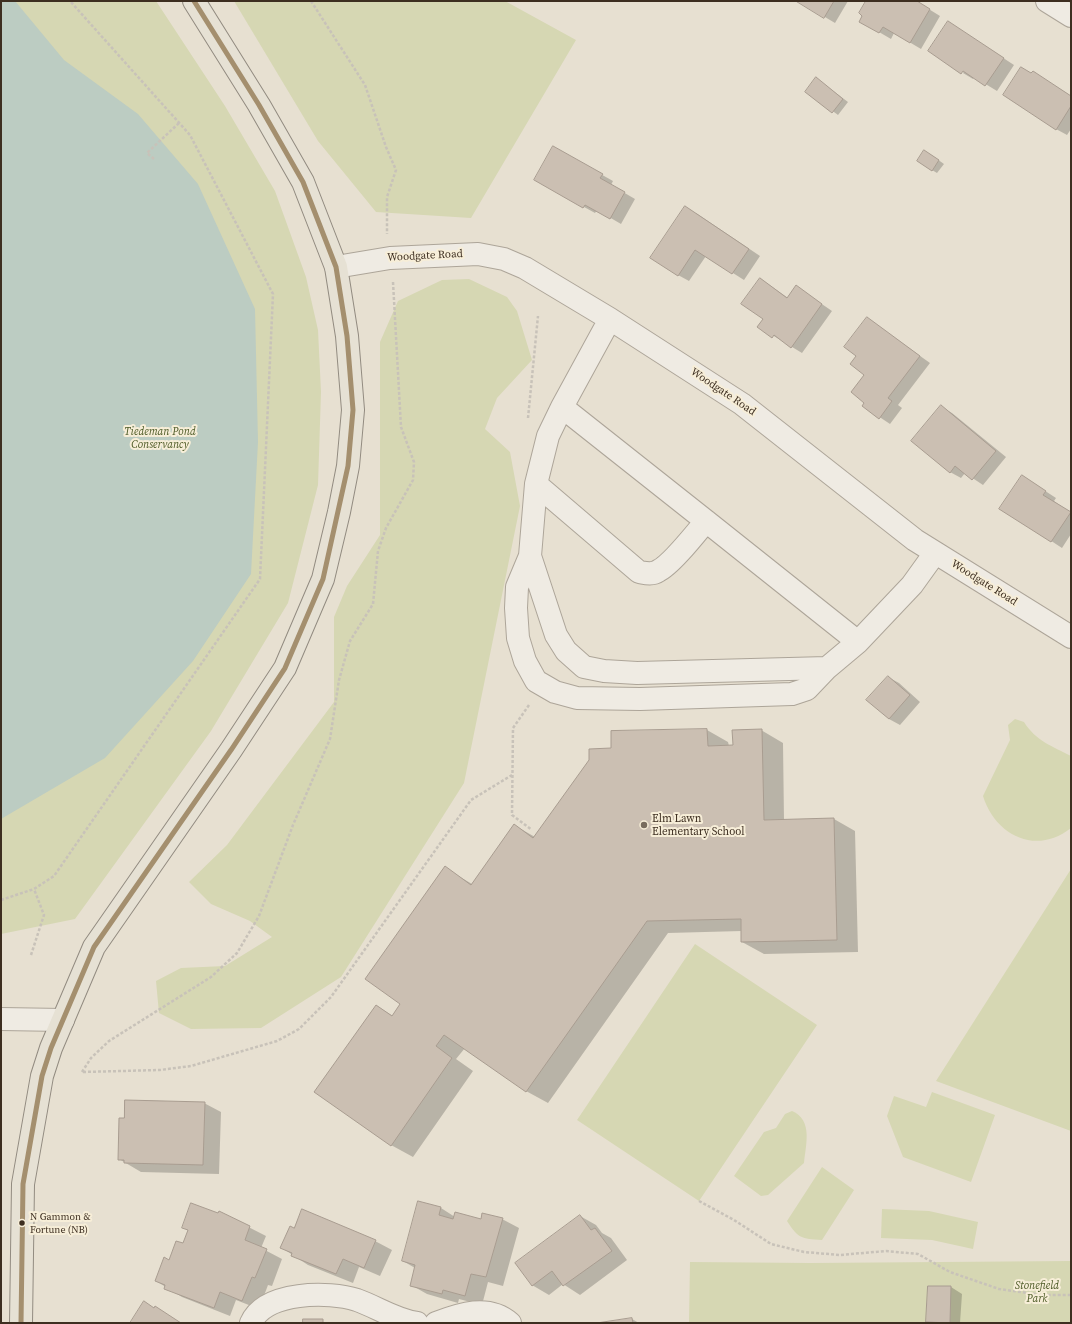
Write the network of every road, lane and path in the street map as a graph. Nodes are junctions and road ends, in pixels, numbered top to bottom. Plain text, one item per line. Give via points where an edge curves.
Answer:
1 (70, 1) edge
2 (194, 1) edge
3 (1047, 1) edge
4 (1071, 16) edge
5 (179, 123) junction
6 (154, 159) dead end
7 (336, 267) junction
8 (610, 319) junction
9 (562, 407) junction
10 (536, 484) junction
11 (706, 521) junction
12 (936, 553) junction
13 (530, 556) junction
14 (1071, 637) edge
15 (858, 642) junction
16 (827, 668) junction
17 (530, 703) dead end
18 (512, 775) junction
19 (532, 830) dead end
20 (34, 888) junction
21 (1, 900) edge
22 (31, 955) dead end
23 (1, 1019) edge
24 (63, 1020) junction
25 (82, 1072) dead end
26 (699, 1201) dead end
27 (1071, 1294) edge
28 (21, 1323) edge
29 (251, 1323) edge
30 (416, 1323) edge
31 (436, 1323) edge
32 (510, 1323) edge

1 - 5 path
2 - 7 main road via 259,105 303,182
3 - 4 street
5 - 6 path via 147,153
5 - 20 path via 190,135 273,294 260,579 54,876
7 - 8 street, Woodgate Road via 390,258 478,254 504,259 525,268
7 - 24 main road via 347,336 353,410 348,466 323,579 285,668 94,947
8 - 9 street
8 - 12 street, Woodgate Road via 742,404 915,540
9 - 10 street via 548,436
9 - 11 street
10 - 11 street via 639,572 648,574 658,571 678,553
10 - 13 street
11 - 15 street
12 - 14 street, Woodgate Road
12 - 15 street via 912,585
13 - 16 street via 556,634 566,651 584,667 604,671 637,672
13 - 16 street via 518,587 518,638 525,661 536,681 555,692 577,698 640,699 792,694 807,689
15 - 16 street
17 - 18 path via 513,728
18 - 19 path via 512,815
18 - 25 path via 471,800 331,997 299,1029 277,1040 191,1066 160,1070
20 - 21 path
20 - 22 path via 44,915
23 - 24 street
24 - 28 main road via 42,1076 23,1184
26 - 27 path via 771,1244 804,1252 840,1255 886,1251 918,1254 950,1272 999,1289 1042,1295
29 - 30 street via 264,1307 293,1297 315,1294 357,1300 404,1321
31 - 32 street via 463,1313 484,1312 503,1317

